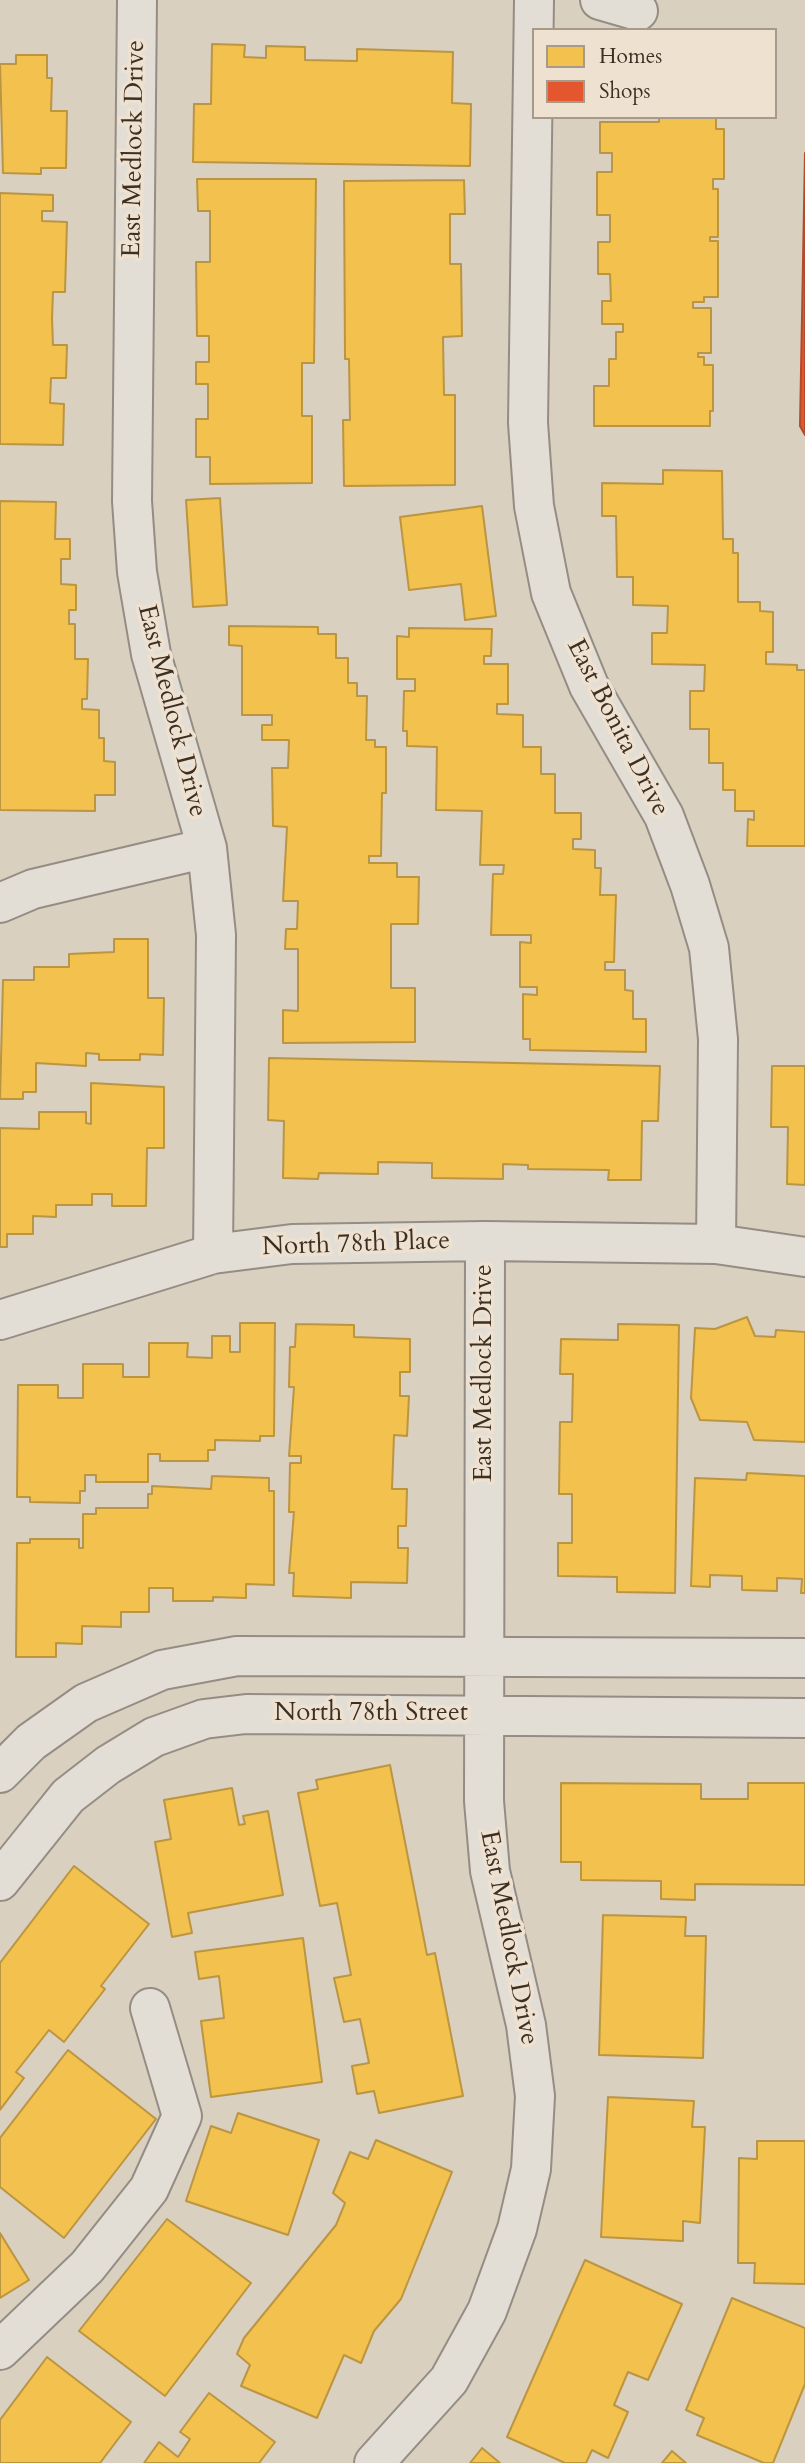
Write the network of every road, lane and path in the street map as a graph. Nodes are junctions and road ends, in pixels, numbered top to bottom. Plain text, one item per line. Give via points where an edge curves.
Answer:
1 (136, 0) edge
2 (534, 0) edge
3 (600, 0) edge
4 (638, 11) dead end
5 (534, 28) edge
6 (532, 119) edge
7 (206, 848) junction
8 (0, 903) edge
9 (485, 1241) junction
10 (716, 1244) junction
11 (213, 1254) junction
12 (805, 1257) edge
13 (0, 1320) edge
14 (486, 1658) junction
15 (805, 1658) edge
16 (485, 1715) junction
17 (805, 1718) edge
18 (0, 1773) edge
19 (0, 1881) edge
20 (150, 2008) dead end
21 (0, 2350) edge
22 (374, 2463) edge

1 - 7 street, East Medlock Drive via 132,501 137,572 151,654
2 - 5 street, East Bonita Drive
3 - 4 street
6 - 10 street, East Bonita Drive via 528,423 534,506 551,593 589,686 664,816 709,948 718,1039
7 - 8 street via 33,889
7 - 11 street, East Medlock Drive via 216,935
9 - 10 street, North 78th Place
9 - 11 street, North 78th Place via 292,1244
9 - 14 street, East Medlock Drive
10 - 12 street, North 78th Place
11 - 13 street, North 78th Place
14 - 15 street
14 - 16 street, East Medlock Drive
14 - 18 street via 237,1656 162,1670 86,1703 31,1742
16 - 17 street, North 78th Street
16 - 19 street, North 78th Street via 246,1713 204,1719 154,1737 68,1796
16 - 22 street, East Medlock Drive via 484,1801 490,1871 526,2025 535,2096 531,2169 517,2229 486,2311 449,2380
20 - 21 street via 182,2116 149,2189 87,2267

